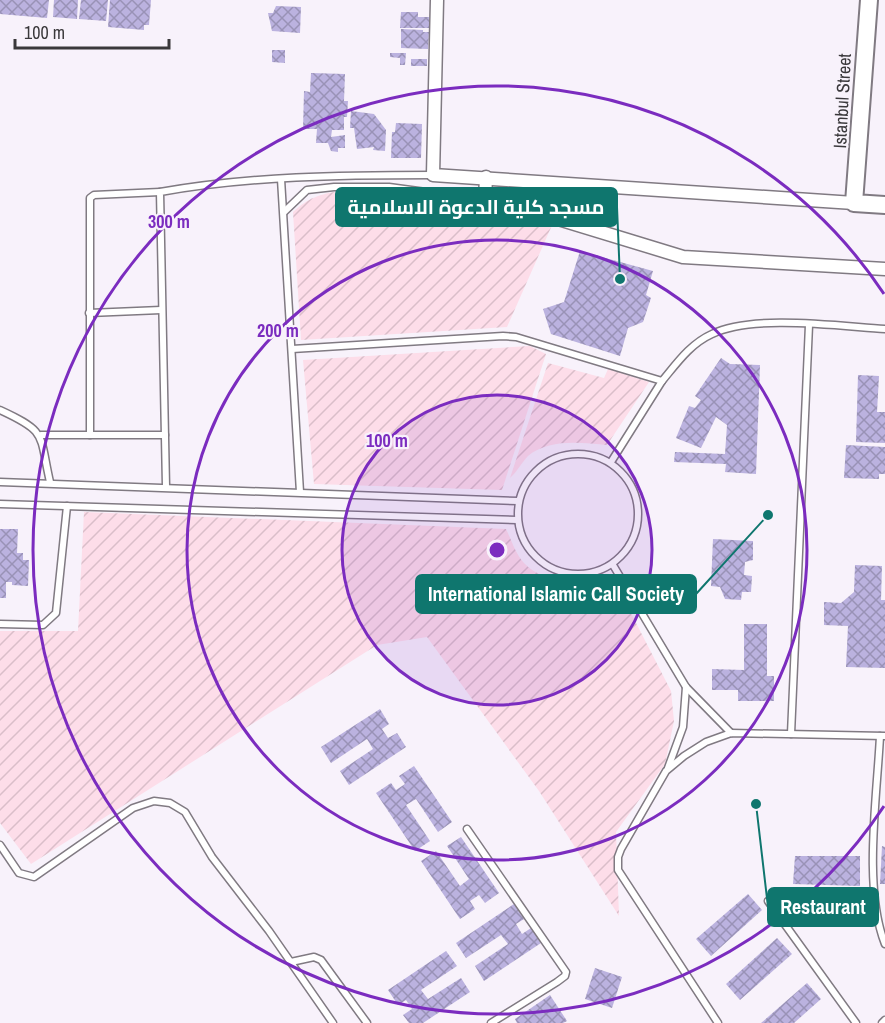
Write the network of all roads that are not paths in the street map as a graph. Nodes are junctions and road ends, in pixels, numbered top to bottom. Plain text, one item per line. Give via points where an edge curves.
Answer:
1 (437, 0) edge
2 (869, 0) edge
3 (434, 175) junction
4 (486, 177) junction
5 (281, 179) junction
6 (160, 192) junction
7 (485, 200) junction
8 (854, 203) junction
9 (885, 205) edge
10 (284, 212) junction
11 (885, 269) edge
12 (161, 310) junction
13 (89, 313) junction
14 (809, 325) junction
15 (885, 329) edge
16 (292, 349) junction
17 (662, 381) junction
18 (0, 410) edge
19 (41, 435) junction
20 (90, 435) junction
21 (165, 435) junction
22 (611, 462) junction
23 (0, 482) edge
24 (50, 483) junction
25 (166, 486) junction
26 (300, 492) junction
27 (519, 501) junction
28 (0, 504) edge
29 (67, 506) junction
30 (518, 520) junction
31 (613, 565) junction
32 (0, 624) edge
33 (686, 687) junction
34 (731, 733) junction
35 (791, 734) junction
36 (882, 736) edge
37 (666, 771) junction
38 (467, 830) dead end
39 (0, 845) edge
40 (768, 902) dead end
41 (885, 944) edge
42 (291, 962) junction
43 (885, 1020) edge
44 (333, 1023) edge
45 (367, 1023) edge
46 (491, 1023) edge
47 (718, 1023) edge
48 (856, 1023) edge
49 (882, 1023) edge

1 - 3 street
2 - 8 street, Istanbul Street
3 - 4 street
3 - 5 lane
4 - 7 street
4 - 8 street
5 - 6 lane
5 - 10 lane
6 - 12 lane
6 - 13 lane via 90,198
7 - 10 lane via 399,188 334,187 308,190
7 - 11 street via 683,257
8 - 9 street
10 - 16 lane
12 - 13 lane
12 - 21 lane
13 - 20 lane
14 - 15 lane
14 - 17 lane via 755,323 710,334 689,349
14 - 35 lane
16 - 17 lane via 516,337
16 - 26 lane
17 - 22 lane
18 - 19 lane via 27,422
19 - 20 lane
19 - 24 lane
20 - 21 lane
21 - 25 lane
22 - 27 lane via 583,452 555,457 531,475
22 - 31 lane via 632,483 640,513 633,542
23 - 24 lane
24 - 25 lane
25 - 26 lane
26 - 27 lane
27 - 30 lane
28 - 29 lane
29 - 30 lane
29 - 32 lane via 56,614 43,625
30 - 31 lane via 529,550 553,570 584,575
31 - 33 lane
33 - 34 lane
33 - 37 lane via 683,727
34 - 35 lane
34 - 37 lane via 706,742
35 - 36 lane
36 - 41 lane via 873,882 876,917
37 - 47 lane via 621,849 618,870
38 - 46 lane via 566,972 557,982
39 - 42 lane via 18,873 34,877 133,808 154,801 171,803 185,812 212,857
40 - 48 lane
42 - 44 lane
42 - 45 lane via 314,957 321,960
43 - 49 lane

